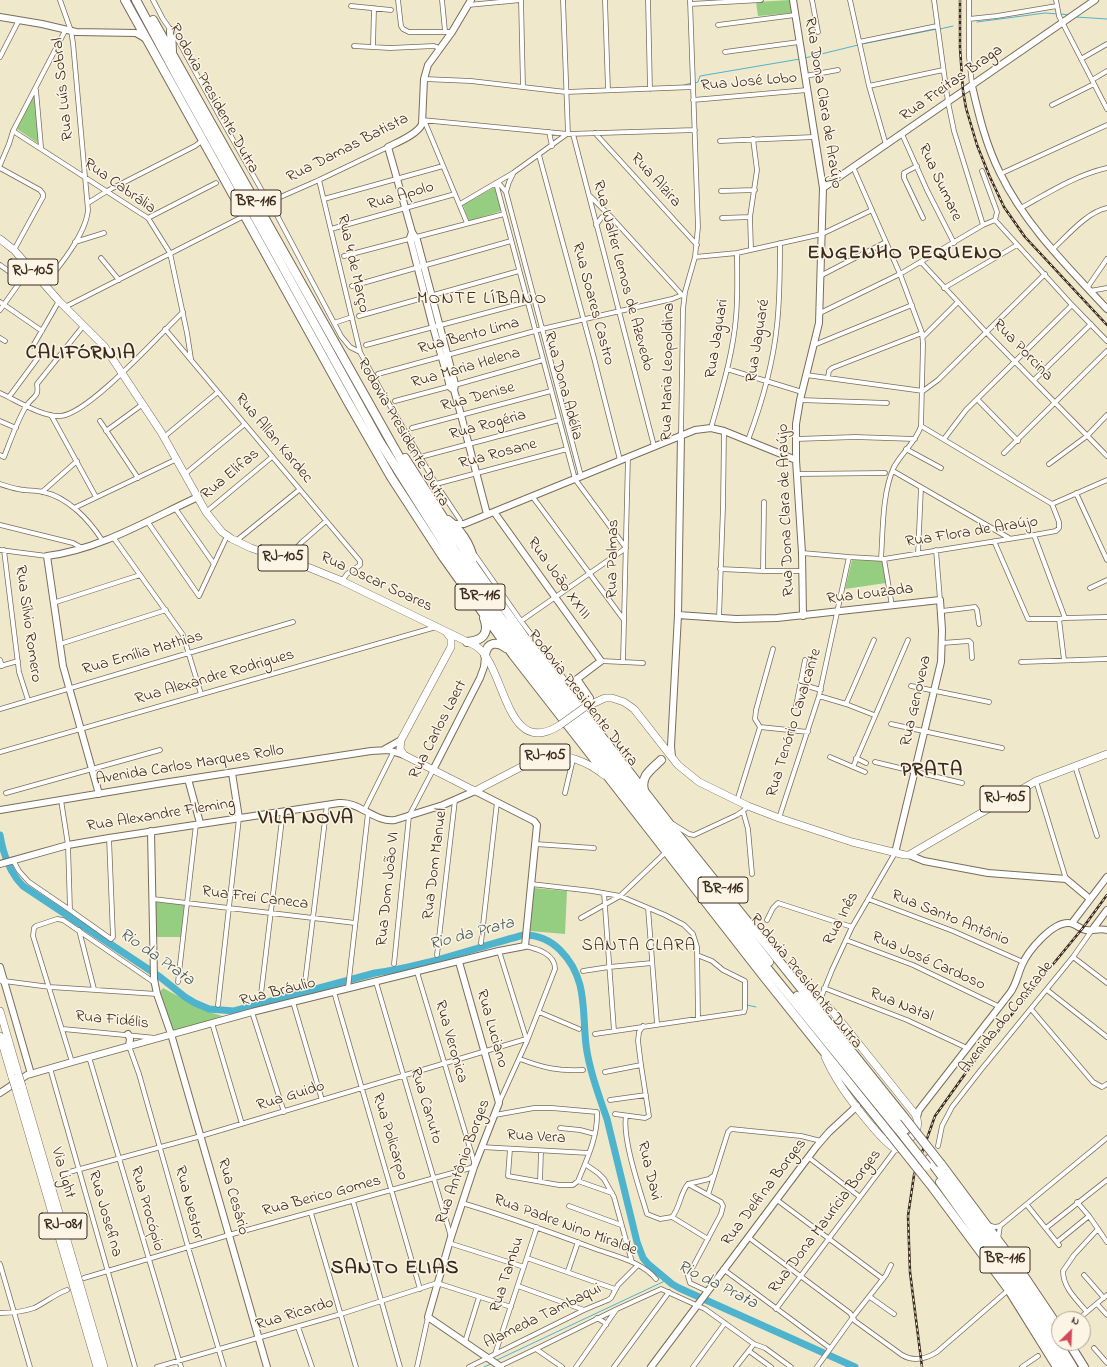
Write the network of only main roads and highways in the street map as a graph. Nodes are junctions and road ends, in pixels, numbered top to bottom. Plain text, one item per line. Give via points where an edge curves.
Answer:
1 (125, 0) edge
2 (136, 0) edge
3 (142, 0) edge
4 (171, 31) road end
5 (172, 54) junction
6 (0, 239) edge
7 (370, 406) junction
8 (440, 514) junction
9 (475, 567) junction
10 (481, 612) junction
11 (446, 632) junction
12 (467, 642) junction
13 (451, 647) junction
14 (485, 655) junction
15 (513, 655) junction
16 (668, 748) junction
17 (1107, 754) edge
18 (661, 760) junction
19 (699, 782) junction
20 (614, 784) junction
21 (644, 790) junction
22 (802, 990) junction
23 (0, 1010) edge
24 (0, 1036) edge
25 (820, 1046) junction
26 (15, 1075) junction
27 (19, 1088) junction
28 (907, 1136) junction
29 (928, 1163) junction
30 (946, 1206) junction
31 (1017, 1302) junction
32 (1051, 1315) edge
33 (1074, 1351) edge
34 (97, 1367) edge
35 (104, 1367) edge
36 (1058, 1367) edge
37 (1066, 1367) edge
38 (1073, 1367) edge
39 (1084, 1367) edge

1 - 10 highway, BR-116 via 391,477
2 - 28 highway, Rodovia Presidente Dutra / BR-116 via 380,442 455,561 536,675 750,947
3 - 5 highway, Rodovia Presidente Dutra / BR-116
4 - 5 highway
5 - 7 highway, Rodovia Presidente Dutra / BR-116
6 - 11 main road, Rua Oscar Soares / RJ-105 via 14,250 59,301 101,341 164,437 206,512 227,536 251,548 342,581
7 - 8 highway, BR-116
7 - 28 highway, Rodovia Presidente Dutra / BR-116 via 451,544 501,618
8 - 9 highway, BR-116
8 - 9 highway via 458,522 459,531 469,546
9 - 21 highway, BR-116 via 526,640
10 - 12 highway via 486,626 483,636
10 - 15 highway, BR-116
11 - 12 main road, Rua Oscar Soares / RJ-105
11 - 13 main road via 451,638
12 - 13 main road via 459,642
12 - 14 main road, Rua Oscar Soares / RJ-105
13 - 20 main road, Rua Alexandre Fleming / RJ-105 via 401,740 400,749 404,755 475,791 538,759 550,756 573,759 593,767
14 - 15 highway via 488,647 496,643
14 - 16 main road, Rua Oscar Soares / RJ-105, bridge via 513,716 520,726 530,732 550,731 587,706 608,698 617,699 634,709
15 - 20 highway, BR-116
16 - 18 main road, Rua Maria Leopoldina
16 - 19 main road, Rua Oscar Soares / RJ-105 via 672,759 680,768
17 - 19 main road, Rua Oscar Soares / RJ-105 via 1036,781 909,855 852,842 746,809 737,801
18 - 19 main road, Rua Oscar Soares / RJ-105 via 669,761 685,776
18 - 21 highway, Rua Maria Leopoldina via 645,777
20 - 25 highway, BR-116
21 - 22 highway, BR-116
22 - 25 main road via 820,1000 834,1013 916,1112 918,1125 902,1146 896,1149 880,1136 834,1076
22 - 32 highway, BR-116, bridge via 941,1164
23 - 26 main road, Via Light / RJ-081
24 - 26 main road, Via Light / RJ-081
25 - 30 highway, BR-116, bridge
26 - 27 main road, Via Light / RJ-081, bridge
27 - 34 main road, Via Light / RJ-081
27 - 35 main road, Via Light / RJ-081
28 - 29 highway, Rodovia Presidente Dutra / BR-116, bridge
29 - 37 highway, Rodovia Presidente Dutra / BR-116 via 1025,1301
29 - 38 highway, Rodovia Presidente Dutra / BR-116 via 1012,1271
30 - 31 highway, BR-116
30 - 31 highway via 957,1226 1006,1292
31 - 36 highway, BR-116
33 - 39 highway

